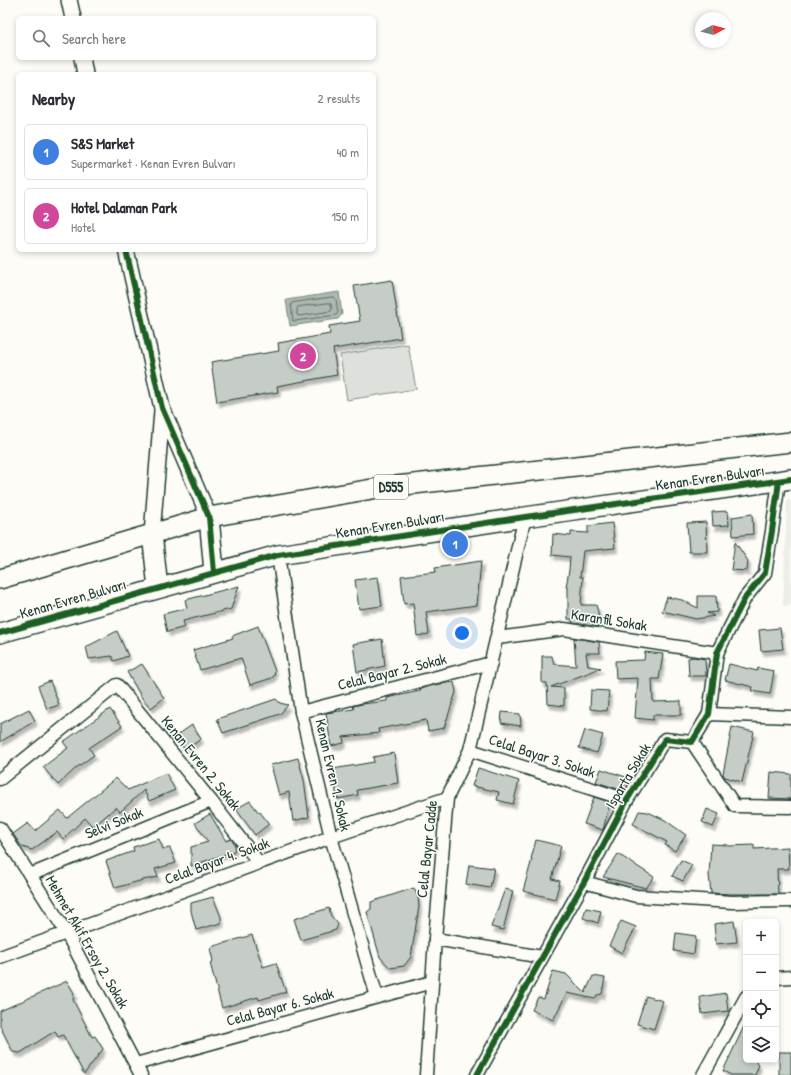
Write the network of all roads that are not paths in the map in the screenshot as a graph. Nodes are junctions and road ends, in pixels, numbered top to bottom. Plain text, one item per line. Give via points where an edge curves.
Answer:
1 (68, 0) edge
2 (72, 16) edge
3 (82, 60) edge
4 (85, 72) edge
5 (126, 252) edge
6 (162, 408) junction
7 (791, 442) edge
8 (785, 480) edge
9 (209, 517) junction
10 (525, 517) junction
11 (152, 534) junction
12 (278, 555) junction
13 (214, 572) junction
14 (0, 579) edge
15 (158, 588) junction
16 (0, 633) edge
17 (497, 638) junction
18 (717, 653) junction
19 (491, 663) junction
20 (302, 712) junction
21 (709, 714) junction
22 (791, 717) edge
23 (692, 742) junction
24 (470, 750) junction
25 (0, 779) edge
26 (447, 798) junction
27 (627, 800) junction
28 (211, 801) junction
29 (791, 807) edge
30 (0, 828) edge
31 (331, 837) junction
32 (259, 863) junction
33 (30, 875) junction
34 (584, 882) junction
35 (791, 901) edge
36 (66, 932) junction
37 (435, 940) junction
38 (0, 957) edge
39 (542, 957) junction
40 (791, 977) edge
41 (779, 978) edge
42 (432, 982) junction
43 (377, 997) junction
44 (743, 1002) edge
45 (136, 1064) junction
46 (141, 1075) edge
47 (426, 1075) edge
48 (477, 1075) edge
49 (703, 1075) edge

1 - 2 street
3 - 4 street
5 - 6 street
6 - 9 street
6 - 11 street
7 - 9 main road, Kenan Evren Bulvarı / D555 via 378,488
8 - 10 main road, Kenan Evren Bulvarı
8 - 18 street via 765,573 745,598
9 - 11 main road, Kenan Evren Bulvarı / D555
9 - 13 main road
10 - 12 main road, Kenan Evren Bulvarı
10 - 17 street, Celal Bayar Cadde
11 - 14 main road, Kenan Evren Bulvarı / D555
11 - 15 main road
12 - 13 main road, Kenan Evren Bulvarı
12 - 20 street, Kenan Evren 1. Sokak
13 - 15 main road, Kenan Evren Bulvarı
15 - 16 main road, Kenan Evren Bulvarı
17 - 18 street, Karanfil Sokak via 564,629
17 - 19 street, Celal Bayar Cadde
18 - 21 street
19 - 20 street, Celal Bayar 2. Sokak
19 - 24 street, Celal Bayar Cadde
20 - 31 street, Kenan Evren 1. Sokak
21 - 22 street
21 - 23 street
23 - 27 street, Isparta Sokak via 665,739
23 - 29 street via 735,806
24 - 26 street, Celal Bayar Cadde
24 - 27 street, Celal Bayar 3. Sokak
25 - 28 street, Kenan Evren 2. Sokak via 117,685
26 - 31 street, Celal Bayar 4. Sokak
26 - 37 street, Celal Bayar Cadde
27 - 34 street, Isparta Sokak
28 - 32 street, Kenan Evren 2. Sokak
28 - 33 street, Selvi Sokak
30 - 33 street, Mehmet Akif Ersoy 2. Sokak
31 - 32 street, Celal Bayar 4. Sokak
31 - 43 street, Kenan Evren 1. Sokak
32 - 36 street, Celal Bayar 4. Sokak
33 - 36 street, Mehmet Akif Ersoy 2. Sokak
34 - 35 street via 636,896 732,902
34 - 39 street, Isparta Sokak
36 - 38 street, Celal Bayar 4. Sokak
36 - 45 street, Mehmet Akif Ersoy 2. Sokak
37 - 39 street
37 - 42 street, Celal Bayar Cadde
39 - 48 street, Isparta Sokak
40 - 41 street
42 - 43 street, Celal Bayar 6. Sokak
42 - 47 street, Celal Bayar Cadde
43 - 45 street, Celal Bayar 6. Sokak
44 - 49 street
45 - 46 street, Mehmet Akif Ersoy 2. Sokak

